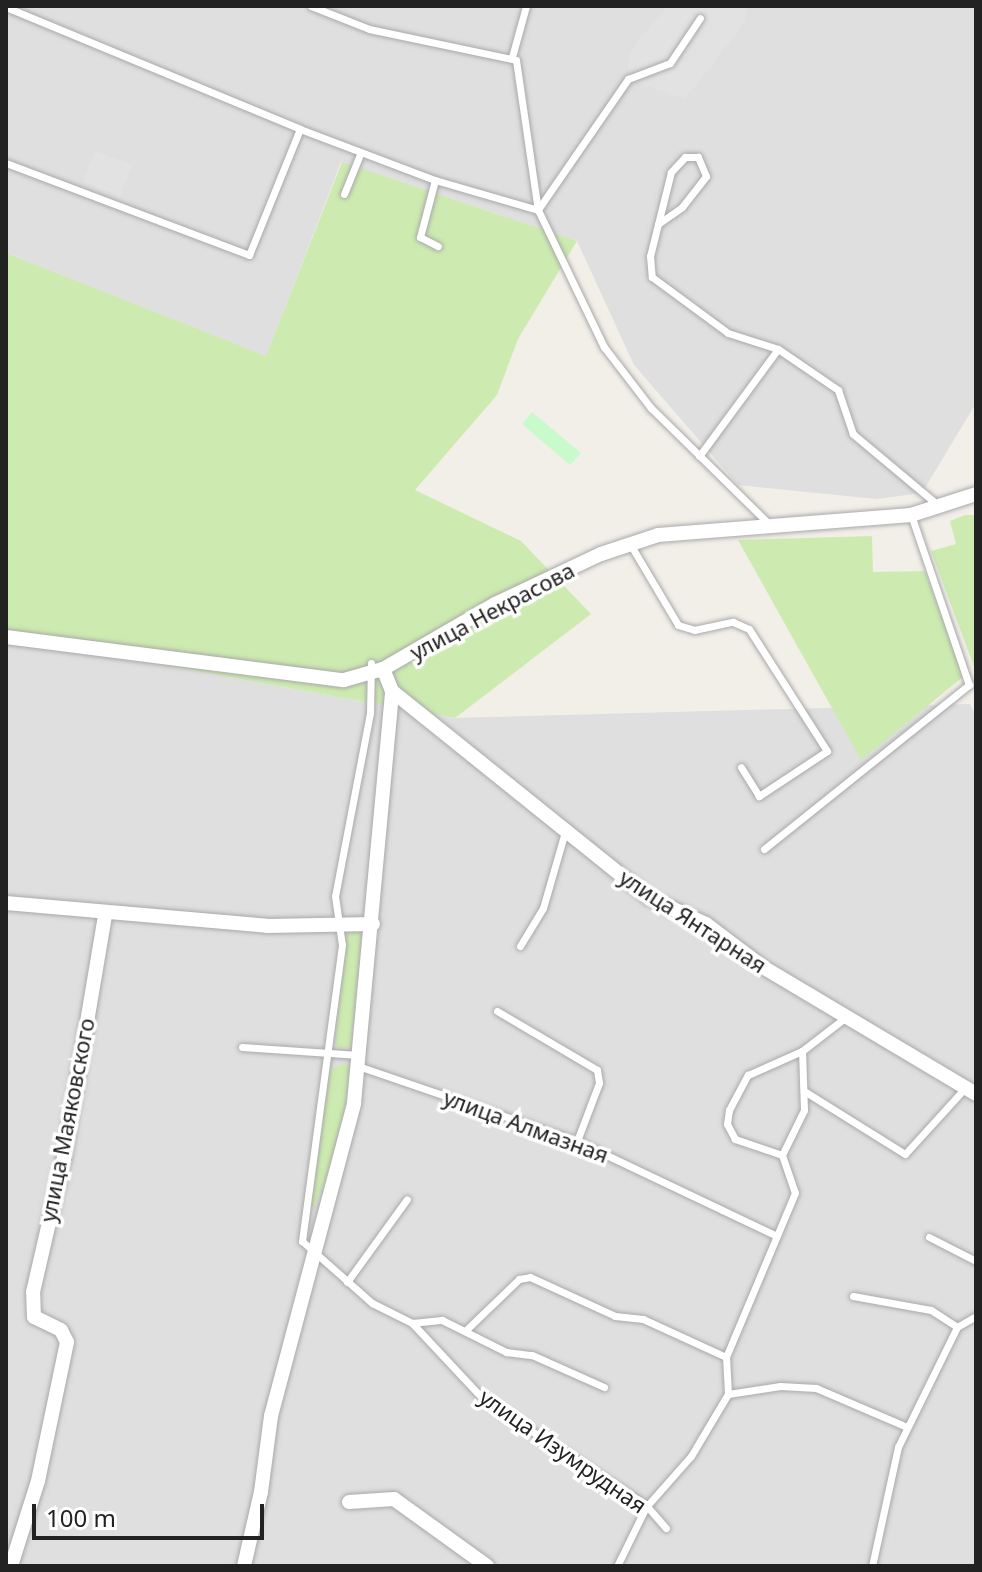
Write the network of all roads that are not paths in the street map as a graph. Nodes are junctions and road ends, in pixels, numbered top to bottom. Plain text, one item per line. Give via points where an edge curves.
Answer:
1 (311, 6) edge
2 (526, 6) edge
3 (6, 7) edge
4 (700, 18) dead end
5 (512, 57) junction
6 (300, 129) junction
7 (361, 152) junction
8 (6, 163) edge
9 (435, 180) junction
10 (102, 189) dead end
11 (344, 194) dead end
12 (98, 198) junction
13 (538, 210) junction
14 (658, 224) junction
15 (438, 246) dead end
16 (778, 349) junction
17 (699, 456) junction
18 (976, 494) edge
19 (938, 505) junction
20 (911, 515) junction
21 (770, 525) junction
22 (630, 544) junction
23 (6, 637) edge
24 (375, 669) junction
25 (392, 691) junction
26 (741, 767) dead end
27 (565, 832) junction
28 (764, 849) dead end
29 (6, 903) edge
30 (105, 915) junction
31 (339, 923) junction
32 (373, 924) junction
33 (520, 946) dead end
34 (497, 1011) dead end
35 (847, 1015) junction
36 (242, 1047) dead end
37 (802, 1051) junction
38 (329, 1054) junction
39 (359, 1061) junction
40 (971, 1090) edge
41 (804, 1091) junction
42 (577, 1141) junction
43 (782, 1155) junction
44 (407, 1199) dead end
45 (777, 1236) junction
46 (929, 1237) dead end
47 (313, 1253) junction
48 (976, 1261) edge
49 (347, 1282) junction
50 (853, 1296) dead end
51 (976, 1316) edge
52 (412, 1323) junction
53 (957, 1327) junction
54 (465, 1331) junction
55 (726, 1357) junction
56 (604, 1387) dead end
57 (728, 1394) junction
58 (907, 1427) junction
59 (349, 1502) dead end
60 (646, 1507) junction
61 (666, 1528) dead end
62 (11, 1566) edge
63 (244, 1566) edge
64 (487, 1566) edge
65 (617, 1566) edge
66 (872, 1566) edge

1 - 5 lane via 369,29
2 - 5 lane
3 - 6 lane
4 - 13 lane via 670,63 628,79
5 - 13 lane via 522,78
6 - 7 lane
6 - 12 lane via 249,255
7 - 9 lane
7 - 11 lane
8 - 12 lane
9 - 13 lane
9 - 15 lane via 420,237
10 - 12 lane
13 - 17 lane via 604,347 634,389
14 - 14 lane via 674,167 685,157 698,157 706,176 682,207
14 - 16 lane via 650,264 655,282 728,333
16 - 17 lane
16 - 19 lane via 838,390 853,434
17 - 21 lane
18 - 19 street, улица Некрасова
19 - 20 street, улица Некрасова
20 - 21 street, улица Некрасова
20 - 28 lane via 969,685
21 - 22 street, улица Некрасова via 686,530
22 - 24 street, улица Некрасова via 495,604
22 - 26 lane via 678,625 694,630 738,623 749,629 827,751 759,796
23 - 24 street, улица Некрасова via 315,681
24 - 25 street
24 - 31 lane via 335,896
25 - 27 street, улица Янтарная
25 - 32 street
27 - 33 lane via 543,908
27 - 35 street, улица Янтарная via 648,897 706,924 763,967
29 - 30 street
30 - 31 street via 267,926
30 - 62 street, улица Маяковского via 64,1158 33,1292 34,1317 63,1331 67,1342 38,1481
31 - 32 street
31 - 38 lane via 342,943
32 - 39 street
34 - 42 lane via 597,1070 599,1083
35 - 37 lane
35 - 40 street, улица Янтарная
36 - 38 lane, улица Алмазная
37 - 41 lane
37 - 43 lane via 748,1075 727,1117 735,1139
38 - 39 lane, улица Алмазная
38 - 47 lane via 302,1237
39 - 42 lane, улица Алмазная
39 - 47 street via 354,1103
40 - 41 lane via 908,1154
41 - 43 lane via 800,1121
42 - 45 lane, улица Алмазная
43 - 45 lane via 795,1190
44 - 49 lane
45 - 55 lane
46 - 48 lane
47 - 49 lane, улица Изумрудная
47 - 63 street via 262,1453 261,1492
49 - 52 lane, улица Изумрудная via 372,1303
50 - 53 lane via 931,1310
51 - 53 lane
52 - 54 lane via 442,1320
52 - 60 lane, улица Изумрудная via 485,1401
53 - 58 lane
54 - 55 lane via 519,1279 530,1277
54 - 56 lane
55 - 57 lane
57 - 58 lane via 780,1386 816,1388
57 - 60 lane via 691,1456
58 - 66 lane
59 - 64 street via 397,1500
60 - 61 lane, улица Изумрудная
60 - 65 lane

